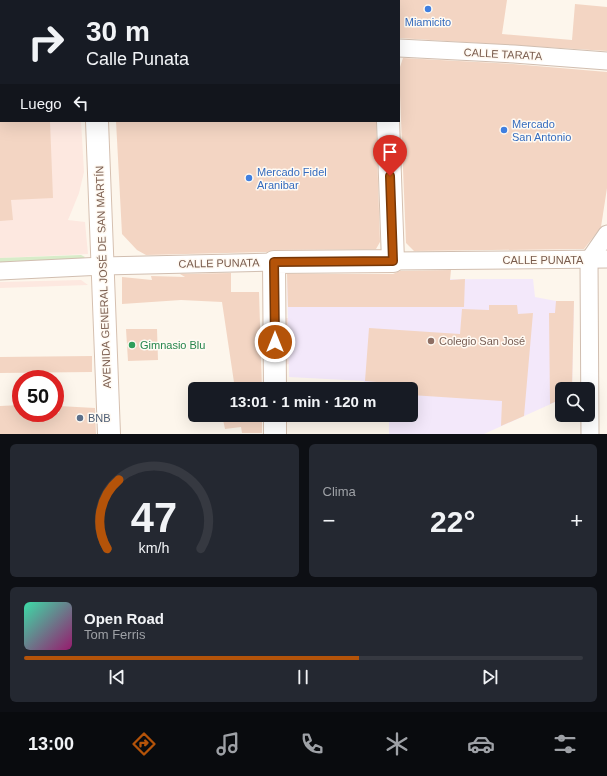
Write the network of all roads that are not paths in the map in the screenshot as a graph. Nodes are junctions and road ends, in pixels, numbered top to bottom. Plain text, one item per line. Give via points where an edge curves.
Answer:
1 (400, 48) edge
2 (607, 61) edge
3 (97, 122) edge
4 (388, 122) edge
5 (607, 234) edge
6 (607, 259) edge
7 (589, 260) junction
8 (393, 261) junction
9 (274, 262) junction
10 (103, 266) junction
11 (0, 271) edge
12 (275, 382) edge
13 (275, 422) edge
14 (109, 434) edge
15 (275, 434) edge
16 (590, 434) edge

1 - 2 street, CALLE TARATA
3 - 10 main road, AVENIDA GENERAL JOSÉ DE SAN MARTÍN
4 - 8 main road
5 - 7 street
6 - 7 street, CALLE PUNATA
7 - 8 street, CALLE PUNATA
7 - 16 street
8 - 9 main road, CALLE PUNATA
9 - 10 street, CALLE PUNATA
9 - 12 main road
10 - 11 street, CALLE PUNATA
10 - 14 main road, AVENIDA GENERAL JOSÉ DE SAN MARTÍN
13 - 15 main road

